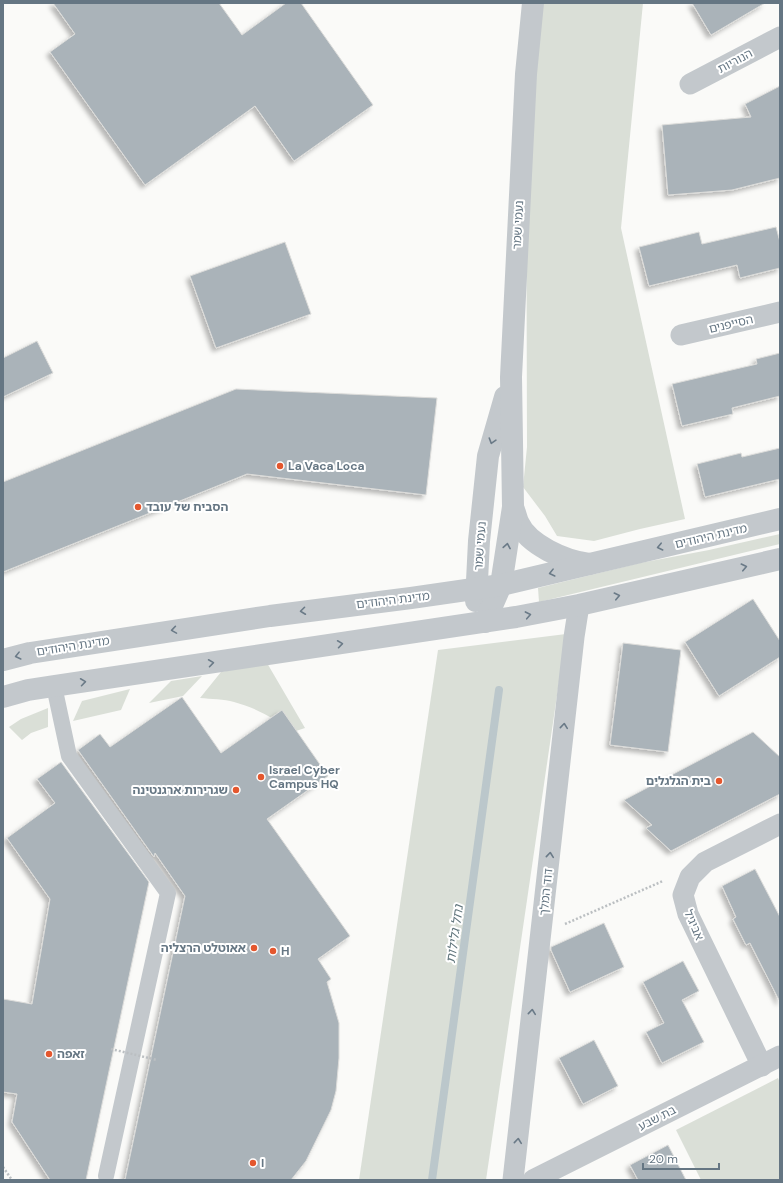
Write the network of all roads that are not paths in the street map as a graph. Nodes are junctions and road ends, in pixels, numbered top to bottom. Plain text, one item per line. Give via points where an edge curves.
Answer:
1 (524, 3) edge
2 (533, 3) edge
3 (780, 37) edge
4 (526, 74) junction
5 (690, 84) dead end
6 (780, 312) edge
7 (681, 335) dead end
8 (511, 377) junction
9 (513, 507) junction
10 (780, 519) edge
11 (480, 541) junction
12 (780, 559) edge
13 (590, 564) junction
14 (500, 585) junction
15 (477, 588) junction
16 (441, 593) junction
17 (579, 605) junction
18 (480, 623) junction
19 (3, 660) edge
20 (54, 686) junction
21 (3, 697) edge
22 (780, 824) edge
23 (780, 1056) edge
24 (762, 1066) junction
25 (106, 1176) dead end
26 (513, 1180) edge
27 (533, 1180) edge

1 - 4 street, נעמי שמר
2 - 4 street, נעמי שמר
3 - 5 street, הנוריות
4 - 8 street, נעמי שמר
6 - 7 street, הסייפנים
8 - 9 street, נעמי שמר
8 -> 11 street, נעמי שמר via 488,456
9 - 13 street via 524,532 544,548 554,554
14 -> 9 street, נעמי שמר
10 -> 13 street, מדינת היהודים
11 - 15 street, נעמי שמר
11 - 16 street via 465,568
17 -> 12 street
13 -> 14 street, מדינת היהודים
14 - 15 street, מדינת היהודים
14 - 18 street, נעמי שמר
15 - 16 street, מדינת היהודים
15 - 18 street, נעמי שמר
16 -> 19 street, מדינת היהודים via 270,616 30,653
18 -> 17 street
26 -> 17 street, דוד המלך
20 -> 18 street
20 - 21 street
20 - 25 street via 69,756 168,893
22 - 24 street, אביגיל via 705,862 690,877 683,894 688,914
23 - 24 street, בת שבע
24 - 27 street, בת שבע

